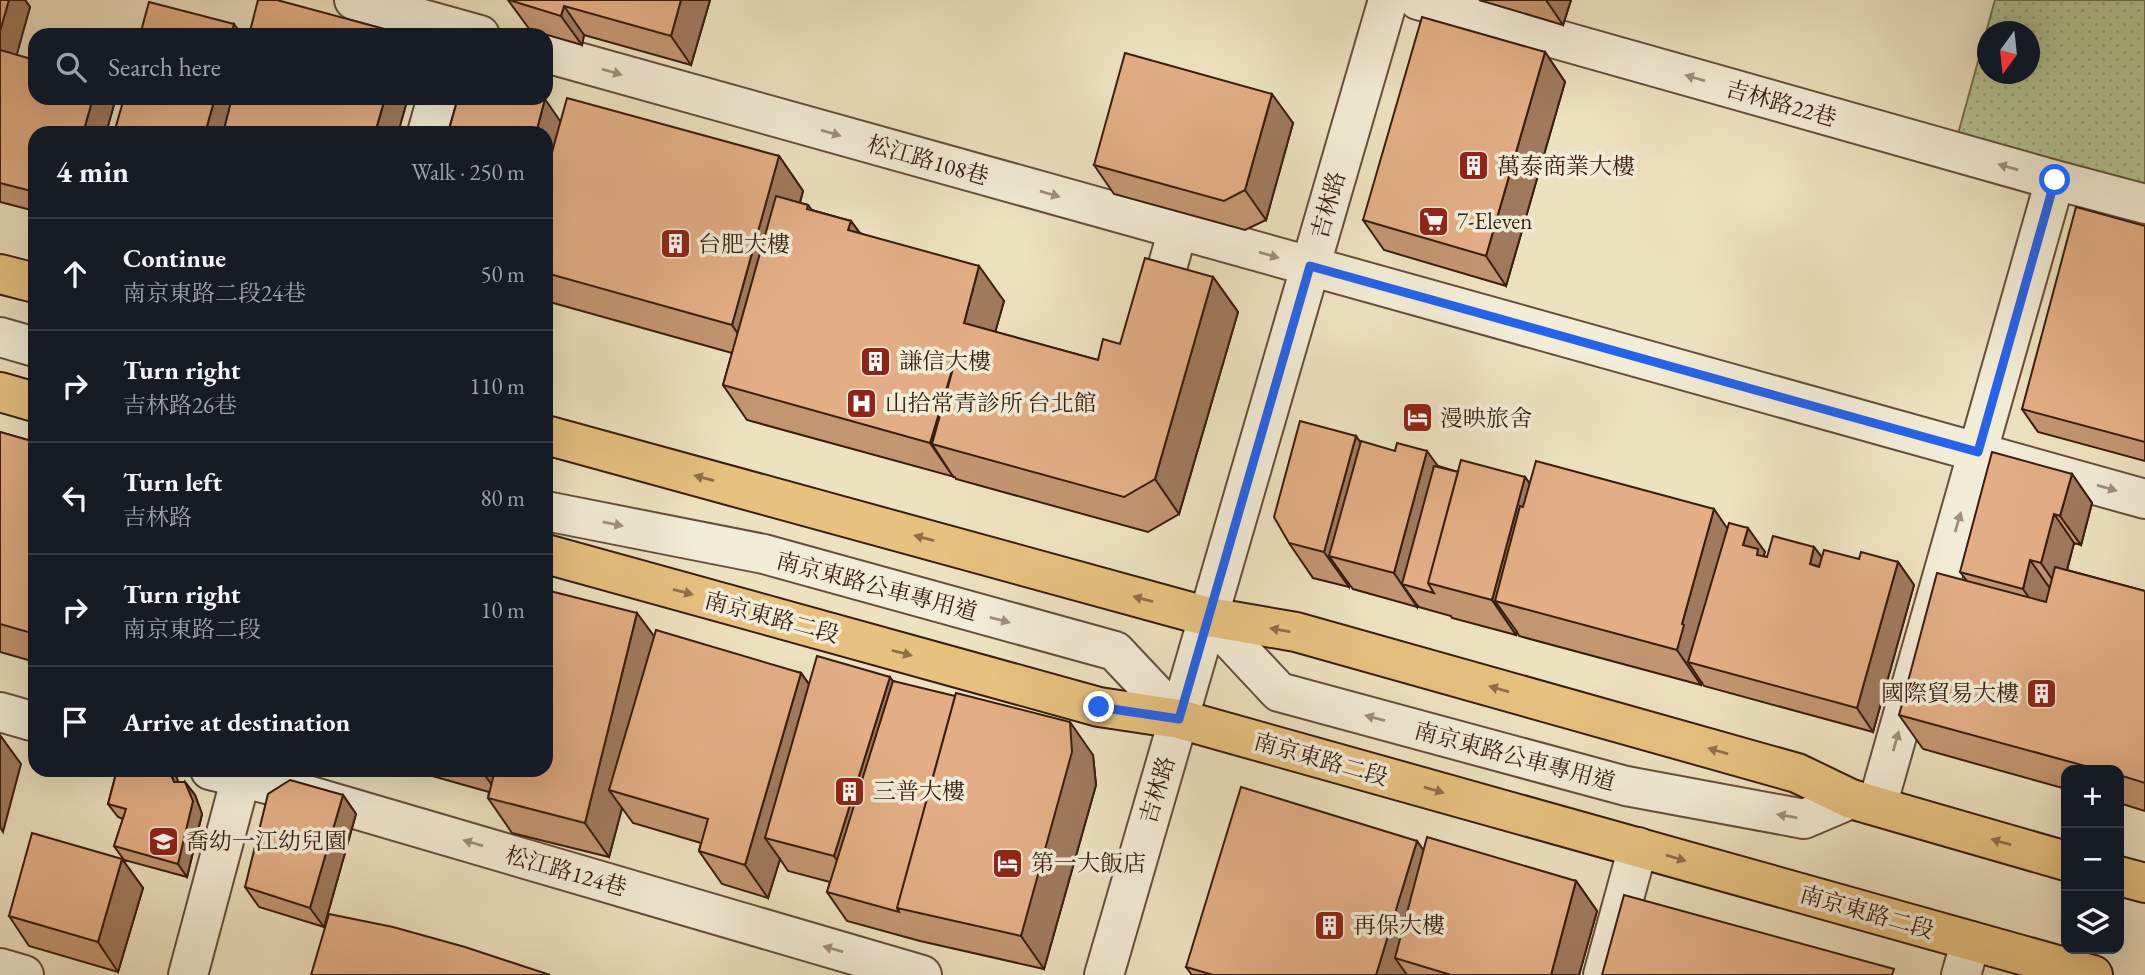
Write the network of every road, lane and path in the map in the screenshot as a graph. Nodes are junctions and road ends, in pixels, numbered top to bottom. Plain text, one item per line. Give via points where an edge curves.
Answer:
1 (354, 0) edge
2 (1388, 0) edge
3 (1418, 0) edge
4 (464, 25) edge
5 (553, 55) edge
6 (435, 105) edge
7 (429, 126) edge
8 (2055, 180) junction
9 (2145, 204) edge
10 (1178, 229) junction
11 (1310, 266) junction
12 (0, 274) edge
13 (28, 282) edge
14 (0, 337) edge
15 (28, 345) edge
16 (1144, 348) edge
17 (0, 392) edge
18 (28, 400) edge
19 (553, 437) edge
20 (1978, 452) junction
21 (2145, 499) edge
22 (553, 512) edge
23 (553, 556) edge
24 (1209, 617) junction
25 (0, 712) edge
26 (1179, 719) junction
27 (28, 720) edge
28 (230, 777) edge
29 (245, 777) edge
30 (1864, 803) junction
31 (1638, 847) junction
32 (2061, 860) edge
33 (2124, 877) edge
34 (2145, 883) edge
35 (1966, 958) edge
36 (0, 968) edge
37 (24, 975) edge
38 (188, 975) edge
39 (922, 975) edge
40 (1104, 975) edge
41 (1603, 975) edge
42 (2093, 975) edge

1 - 4 street
2 - 11 street, 吉林路
8 -> 3 street, 吉林路22巷
5 -> 10 street, 松江路108巷
6 - 7 street
8 - 9 street, 吉林路22巷
8 - 20 street
10 -> 11 street, 松江路108巷
10 - 16 street
11 - 20 street, 松江路108巷
11 - 24 street, 吉林路
12 - 13 main road
14 - 15 street
17 - 18 main road
24 -> 19 main road
20 -> 21 street, 松江路108巷
30 -> 20 street
22 -> 26 street, 南京東路公車專用道 via 764,554 1115,651
23 -> 26 main road, 南京東路二段 via 1099,707
24 - 26 street, 吉林路
30 -> 24 main road via 1797,773 1296,632
30 -> 24 street, 南京東路公車專用道 via 1804,819 1626,786 1279,692
25 - 27 street
26 -> 31 main road, 南京東路二段
26 - 40 street, 吉林路
28 - 38 street
39 -> 29 street, 松江路124巷
32 -> 30 main road
31 -> 35 main road, 南京東路二段
31 - 41 street
33 - 34 main road
35 - 42 main road, 南京東路二段
36 - 37 street

